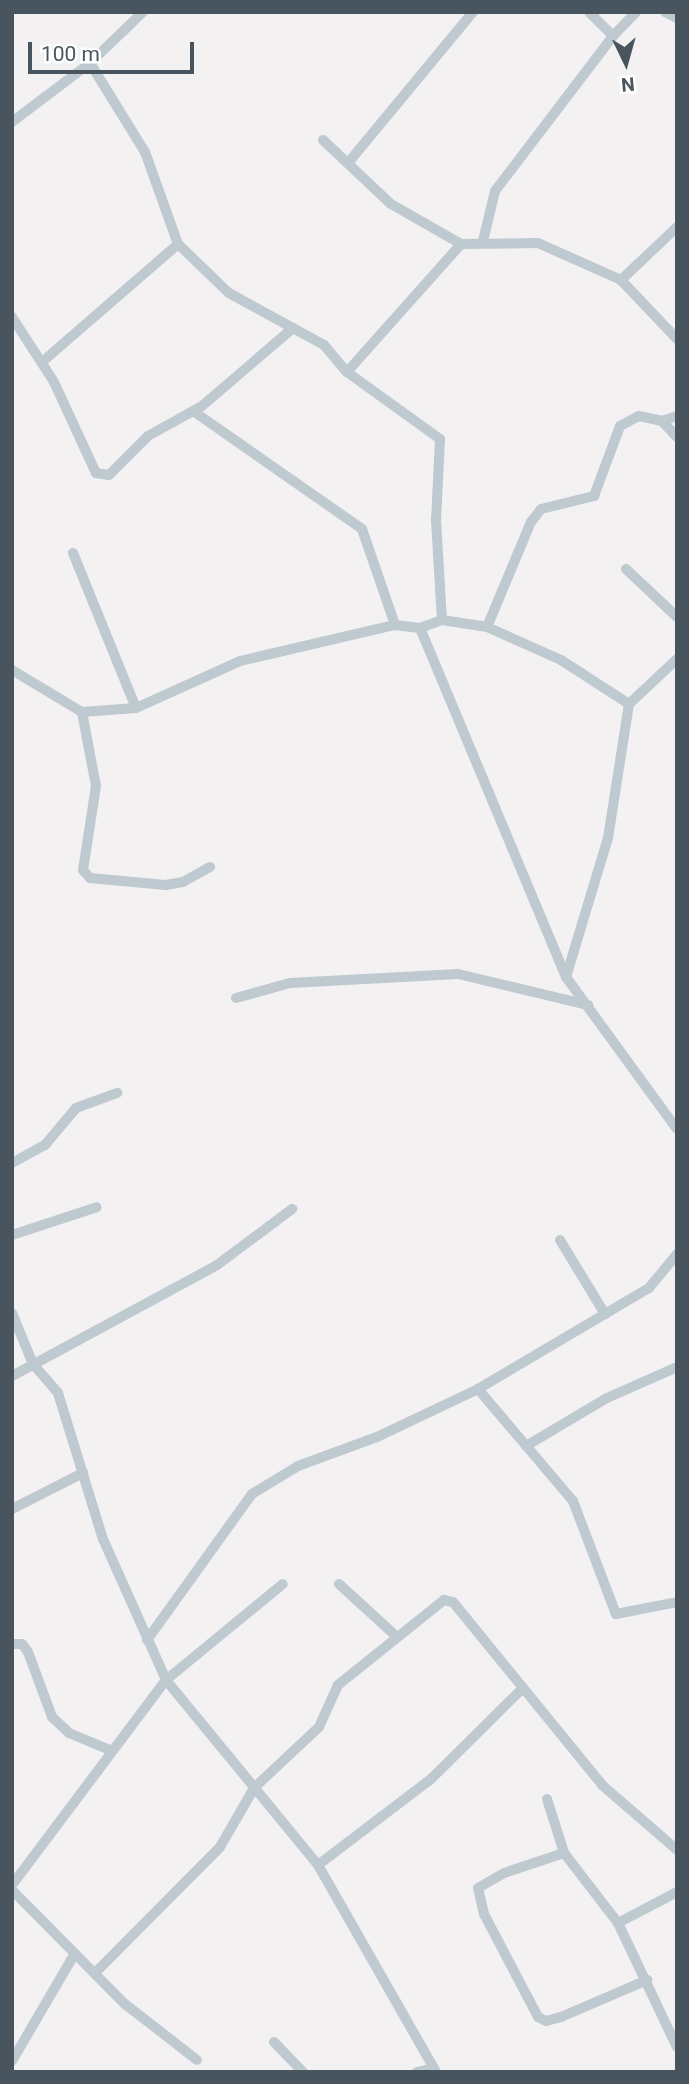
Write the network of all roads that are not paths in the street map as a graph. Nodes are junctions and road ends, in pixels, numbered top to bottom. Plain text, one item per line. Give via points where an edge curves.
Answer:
1 (143, 12) edge
2 (473, 12) edge
3 (589, 12) edge
4 (636, 12) edge
5 (665, 12) edge
6 (677, 18) edge
7 (613, 36) junction
8 (90, 63) junction
9 (12, 122) edge
10 (324, 140) dead end
11 (348, 163) junction
12 (677, 227) edge
13 (483, 241) junction
14 (178, 244) junction
15 (461, 244) junction
16 (621, 280) junction
17 (12, 317) edge
18 (293, 328) junction
19 (677, 339) edge
20 (42, 362) junction
21 (347, 372) junction
22 (193, 411) junction
23 (677, 416) edge
24 (662, 421) junction
25 (677, 438) edge
26 (72, 553) dead end
27 (626, 569) dead end
28 (677, 617) edge
29 (442, 620) junction
30 (396, 625) junction
31 (487, 627) junction
32 (420, 628) junction
33 (677, 659) edge
34 (12, 670) edge
35 (629, 704) junction
36 (136, 708) junction
37 (82, 712) junction
38 (210, 867) dead end
39 (566, 977) junction
40 (236, 998) dead end
41 (588, 1005) junction
42 (117, 1093) dead end
43 (677, 1129) edge
44 (12, 1163) edge
45 (97, 1207) dead end
46 (292, 1209) dead end
47 (12, 1235) edge
48 (560, 1240) dead end
49 (677, 1254) edge
50 (12, 1314) edge
51 (605, 1314) junction
52 (33, 1363) junction
53 (677, 1367) edge
54 (12, 1376) edge
55 (478, 1388) junction
56 (526, 1446) junction
57 (83, 1473) junction
58 (12, 1509) edge
59 (282, 1584) dead end
60 (339, 1584) dead end
61 (677, 1602) edge
62 (397, 1637) junction
63 (147, 1640) junction
64 (12, 1644) edge
65 (166, 1680) junction
66 (522, 1689) junction
67 (110, 1751) junction
68 (254, 1788) junction
69 (547, 1799) dead end
70 (677, 1850) edge
71 (564, 1853) junction
72 (318, 1865) junction
73 (12, 1887) edge
74 (677, 1892) edge
75 (618, 1923) junction
76 (74, 1955) junction
77 (96, 1972) junction
78 (646, 1980) junction
79 (274, 2042) dead end
80 (677, 2047) edge
81 (197, 2060) dead end
82 (12, 2061) edge
83 (435, 2070) edge
84 (303, 2072) edge
85 (417, 2072) edge

1 - 8 street
2 - 11 street
3 - 7 street
4 - 7 street
5 - 6 street
7 - 13 street via 495,191
8 - 9 street
8 - 14 street via 145,152
10 - 11 street
11 - 15 street via 391,204
12 - 16 street
13 - 15 street
13 - 16 street via 538,243
14 - 18 street via 229,293
14 - 20 street
15 - 21 street
16 - 19 street
17 - 20 street
18 - 21 street via 324,345
18 - 22 street
20 - 22 street via 96,473 109,475 148,436
21 - 29 street via 440,439 436,520
22 - 30 street via 362,529
23 - 24 street
24 - 25 street
24 - 31 street via 639,416 620,426 594,496 541,509 531,522
26 - 36 street
27 - 28 street
29 - 31 street
29 - 32 street
30 - 32 street
30 - 36 street via 240,661
31 - 35 street via 561,660
32 - 39 street
33 - 35 street
34 - 37 street
35 - 39 street via 608,838
36 - 37 street
37 - 38 street via 96,786 83,870 90,878 166,885 183,882
39 - 41 street
40 - 41 street via 290,984 458,974
41 - 43 street
42 - 44 street via 76,1108 45,1145
45 - 47 street
46 - 52 street via 217,1265
48 - 51 street
49 - 51 street via 649,1288
50 - 52 street
51 - 55 street
52 - 54 street
52 - 57 street via 58,1393
53 - 56 street via 607,1398
55 - 56 street
55 - 63 street via 377,1437 298,1466 253,1494
56 - 61 street via 573,1501 617,1614
57 - 58 street
57 - 63 street via 103,1539
59 - 65 street
60 - 62 street
62 - 66 street via 436,1603 449,1600
62 - 68 street via 338,1685 312,1734
63 - 65 street
64 - 67 street via 22,1644 28,1652 52,1717 69,1733
65 - 67 street
65 - 68 street
66 - 70 street via 602,1785
66 - 72 street via 431,1779
67 - 73 street
68 - 72 street
68 - 77 street via 220,1847
69 - 71 street
71 - 75 street
71 - 78 street via 478,1888 484,1914 538,2017 546,2021 561,2017
72 - 83 street
73 - 76 street
74 - 75 street
75 - 78 street
76 - 77 street
76 - 82 street
77 - 81 street via 125,2004
78 - 80 street
79 - 84 street
83 - 85 street

